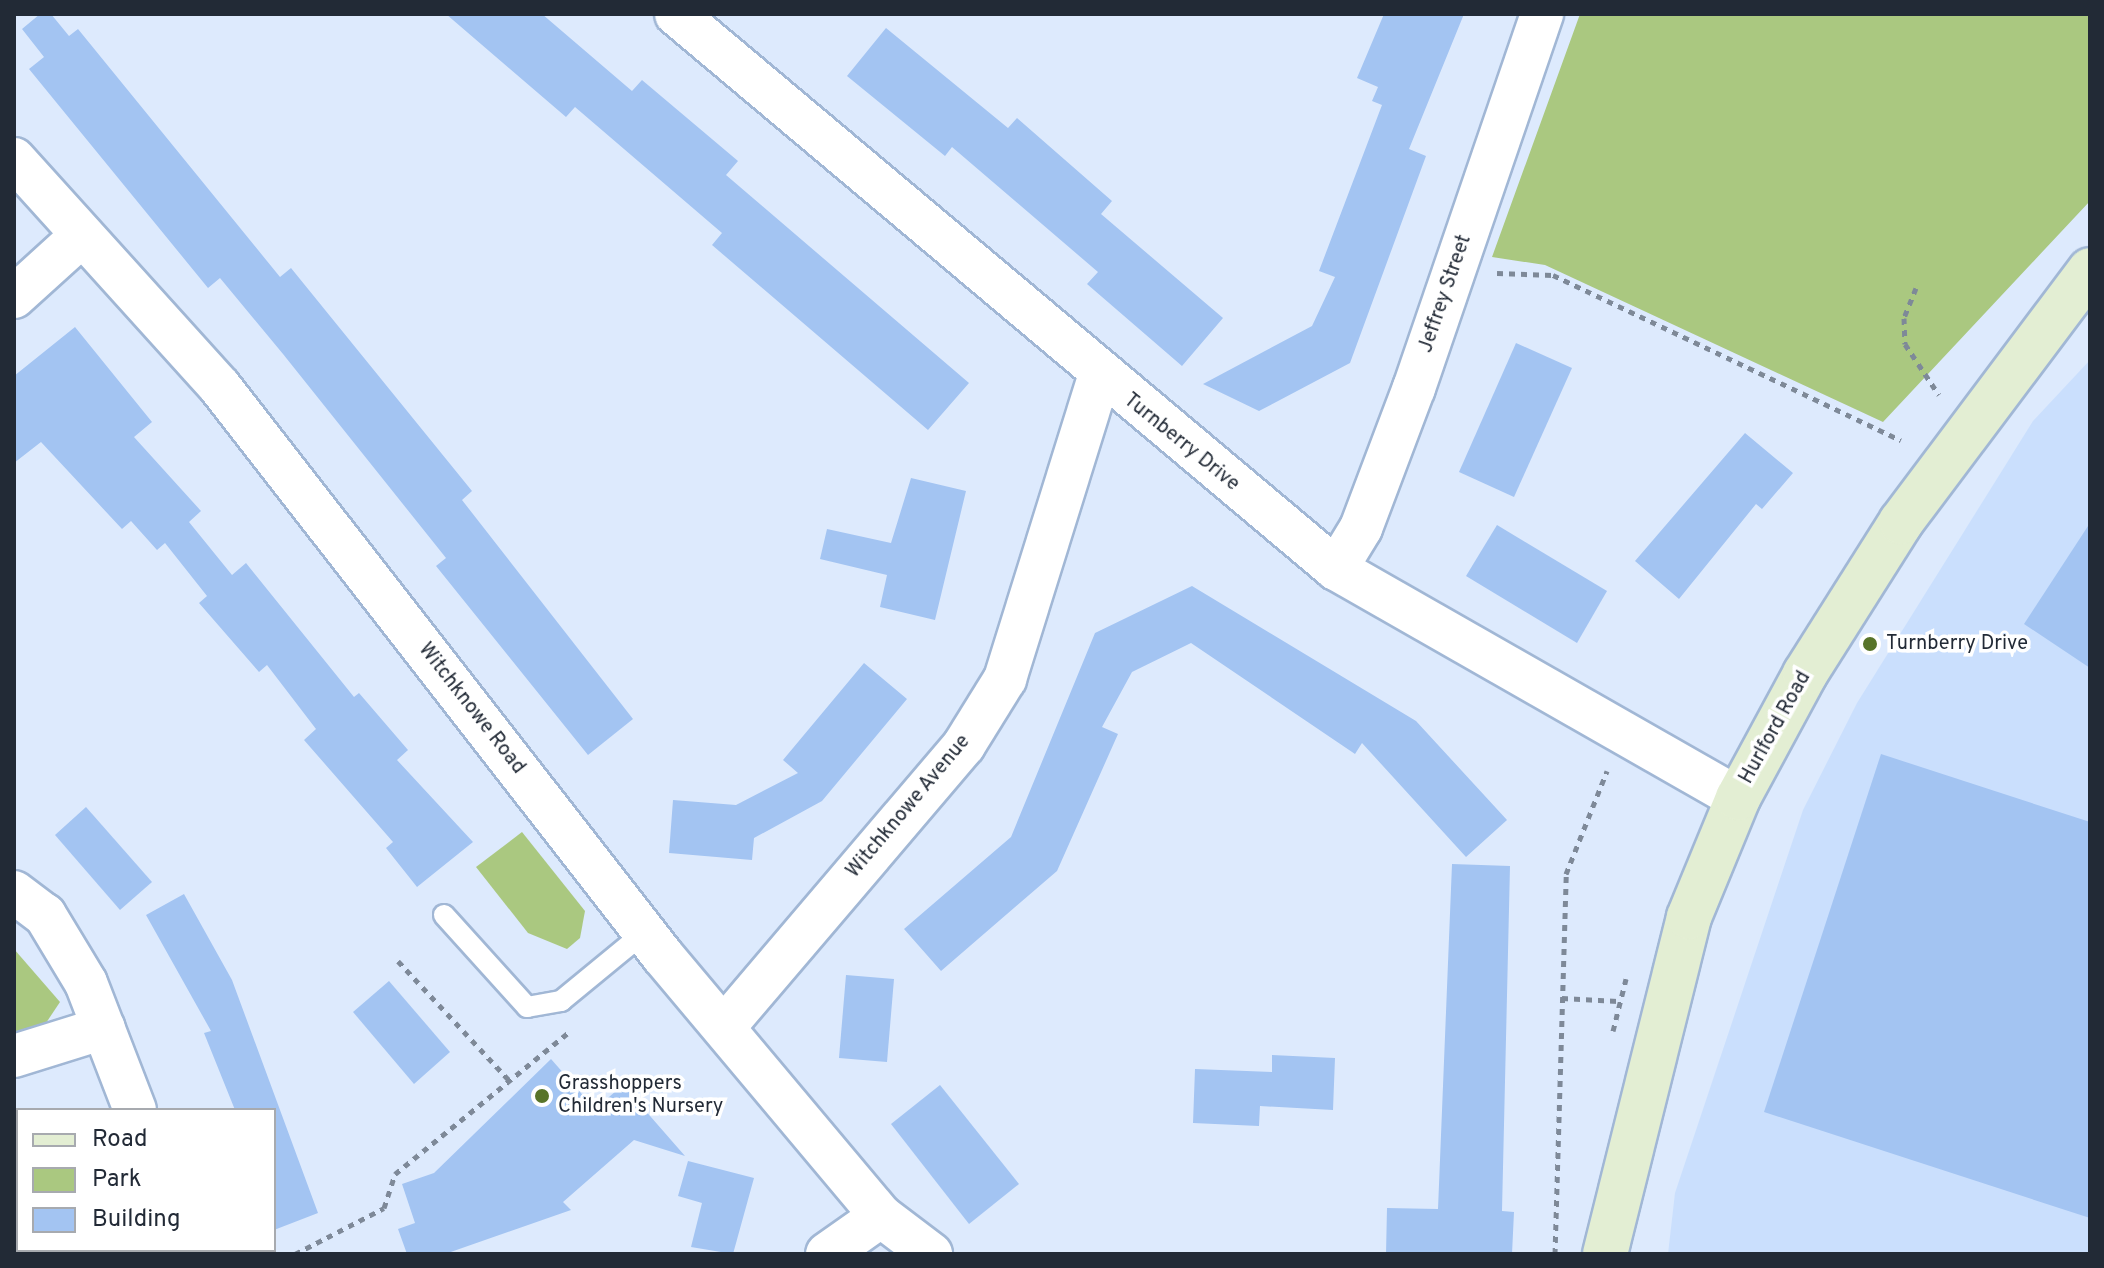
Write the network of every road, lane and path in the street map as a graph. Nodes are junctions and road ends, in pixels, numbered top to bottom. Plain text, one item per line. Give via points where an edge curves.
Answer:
1 (676, 14) edge
2 (1542, 14) edge
3 (14, 159) edge
4 (79, 238) junction
5 (2090, 270) edge
6 (1453, 273) junction
7 (1916, 288) dead end
8 (14, 297) edge
9 (1099, 377) junction
10 (1939, 395) dead end
11 (1901, 440) dead end
12 (1336, 569) junction
13 (1621, 734) junction
14 (1738, 798) junction
15 (14, 892) edge
16 (444, 915) dead end
17 (645, 932) junction
18 (398, 961) dead end
19 (1562, 998) junction
20 (1618, 1001) dead end
21 (580, 1022) dead end
22 (725, 1026) junction
23 (104, 1028) junction
24 (14, 1056) edge
25 (510, 1081) junction
26 (134, 1108) edge
27 (881, 1216) junction
28 (295, 1254) edge
29 (827, 1254) edge
30 (931, 1254) edge
31 (1555, 1254) edge
32 (1605, 1254) edge

1 - 9 street, Turnberry Drive
2 - 6 street, Jeffrey Street
3 - 4 street, Witchknowe Road
4 - 8 street
4 - 17 street, Witchknowe Road via 220,387
5 - 14 main road, Hurlford Road via 1901,522 1805,674
6 - 11 path via 1553,275
6 - 12 street, Jeffrey Street via 1361,528
7 - 10 path via 1904,318 1905,344
9 - 12 street, Turnberry Drive
9 - 22 street, Witchknowe Avenue via 1005,679 964,745
12 - 13 street, Turnberry Drive
13 - 14 street, Turnberry Drive
13 - 19 path via 1566,874
14 - 32 main road, Hurlford Road via 1689,917
15 - 23 street via 45,915
16 - 17 lane via 527,1007 561,1001
17 - 22 street, Witchknowe Road
18 - 25 path
19 - 20 path
19 - 31 path
21 - 25 path
22 - 27 street, Witchknowe Road
23 - 24 street
23 - 26 street
25 - 28 path via 395,1174 384,1208
27 - 29 street
27 - 30 street, Witchknowe Road

